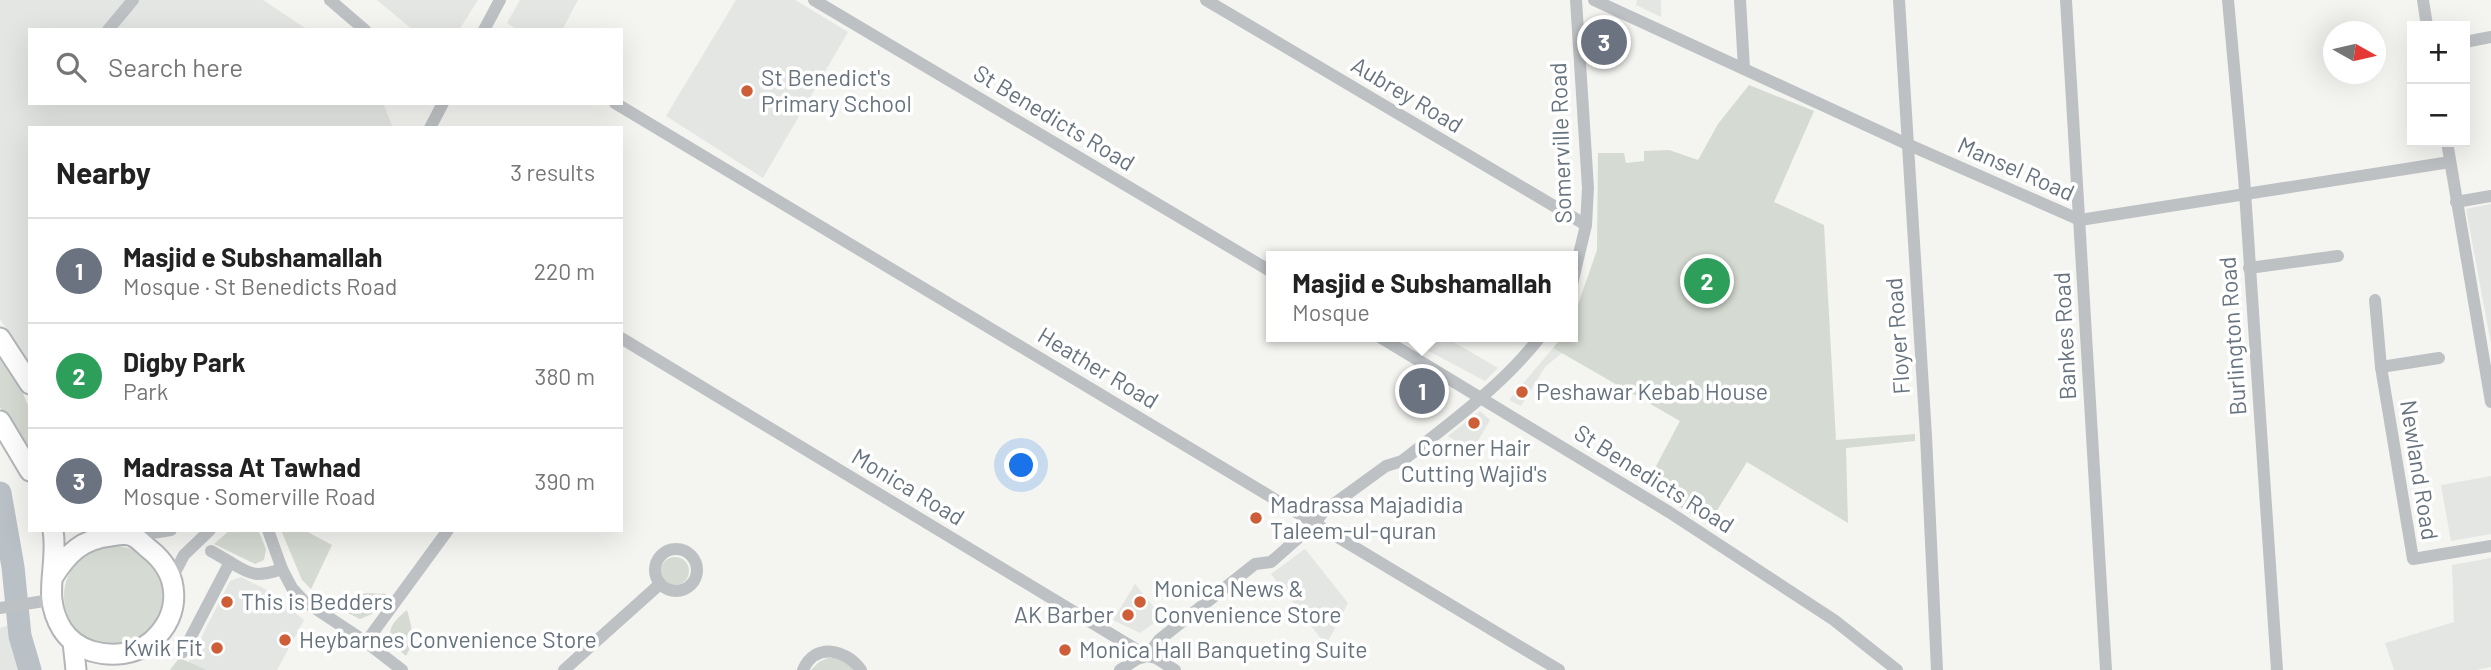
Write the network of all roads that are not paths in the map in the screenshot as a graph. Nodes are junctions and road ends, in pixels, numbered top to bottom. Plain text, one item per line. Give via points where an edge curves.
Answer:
1 (133, 0) edge
2 (330, 0) edge
3 (500, 0) edge
4 (814, 0) edge
5 (1206, 0) edge
6 (1576, 0) edge
7 (1594, 0) edge
8 (1740, 0) edge
9 (1899, 0) edge
10 (2066, 0) edge
11 (2228, 0) edge
12 (2423, 0) edge
13 (2426, 21) edge
14 (110, 28) edge
15 (363, 28) edge
16 (487, 28) edge
17 (2491, 37) edge
18 (2470, 41) edge
19 (1744, 68) junction
20 (442, 105) edge
21 (618, 105) edge
22 (431, 126) edge
23 (1907, 144) junction
24 (2448, 147) edge
25 (2450, 162) junction
26 (2244, 194) junction
27 (2491, 196) edge
28 (2456, 202) junction
29 (2080, 220) junction
30 (1586, 225) junction
31 (2337, 256) dead end
32 (1578, 261) edge
33 (1266, 268) edge
34 (2249, 268) junction
35 (2375, 300) dead end
36 (0, 338) edge
37 (623, 339) edge
38 (1388, 342) edge
39 (1535, 342) edge
40 (2488, 357) edge
41 (2439, 358) dead end
42 (2381, 367) junction
43 (28, 381) edge
44 (1482, 397) junction
45 (2491, 402) edge
46 (0, 421) edge
47 (28, 468) edge
48 (1314, 524) junction
49 (53, 532) edge
50 (148, 532) edge
51 (208, 532) edge
52 (269, 532) edge
53 (447, 532) edge
54 (126, 534) edge
55 (2491, 546) edge
56 (211, 551) dead end
57 (230, 562) junction
58 (282, 569) junction
59 (53, 577) junction
60 (171, 580) junction
61 (660, 584) dead end
62 (50, 600) junction
63 (4, 608) edge
64 (73, 642) junction
65 (366, 642) junction
66 (135, 651) junction
67 (183, 652) dead end
68 (1147, 656) junction
69 (76, 670) edge
70 (127, 670) edge
71 (402, 670) edge
72 (564, 670) edge
73 (803, 670) edge
74 (861, 670) edge
75 (1120, 670) edge
76 (1175, 670) edge
77 (1559, 670) edge
78 (1896, 670) edge
79 (1937, 670) edge
80 (2106, 670) edge
81 (2277, 670) edge

1 - 14 street
2 - 15 street
3 - 16 street
4 - 33 street, St Benedicts Road
5 - 30 street, Aubrey Road
6 - 30 street, Somerville Road via 1588,188
7 - 19 street, Mansel Road
8 - 19 street
9 - 23 street, Floyer Road
10 - 29 street, Bankes Road
11 - 26 street, Burlington Road
12 - 13 street
17 - 18 street
19 - 23 street, Mansel Road
20 - 22 street
21 - 48 street, Heather Road
23 - 29 street, Mansel Road
23 - 79 street, Floyer Road
24 - 25 street
25 - 26 street, Mansel Road
25 - 28 street
26 - 29 street, Mansel Road
26 - 34 street, Burlington Road
27 - 28 street
28 - 40 street
29 - 80 street, Bankes Road
30 - 32 street, Somerville Road
31 - 34 street
34 - 81 street, Burlington Road
35 - 42 street
36 - 43 highway
37 - 68 street, Monica Road
38 - 44 street, St Benedicts Road
39 - 44 street
40 - 45 street
41 - 42 street
42 - 55 street, Newland Road via 2413,559
44 - 48 street via 1402,461 1386,466 1324,511
44 - 78 street, St Benedicts Road via 1834,620
46 - 47 highway
48 - 68 street via 1271,562 1255,564 1159,640
48 - 77 street, Heather Road
49 - 59 highway
50 - 54 street
51 - 60 street via 184,555
52 - 58 street
53 - 65 street
54 - 59 highway via 86,541 65,557
54 - 60 highway via 154,552
56 - 57 street
57 - 58 street via 262,575
57 - 67 street
58 - 65 street via 304,601
59 - 62 highway
60 - 66 highway via 174,605 164,630
61 - 72 street
62 - 63 street
62 - 64 highway via 54,617
64 - 66 highway via 103,654
64 - 69 highway
65 - 71 street
66 - 70 highway
68 - 75 street
68 - 76 street, Monica Road
73 - 74 street via 816,655 828,651 841,652

